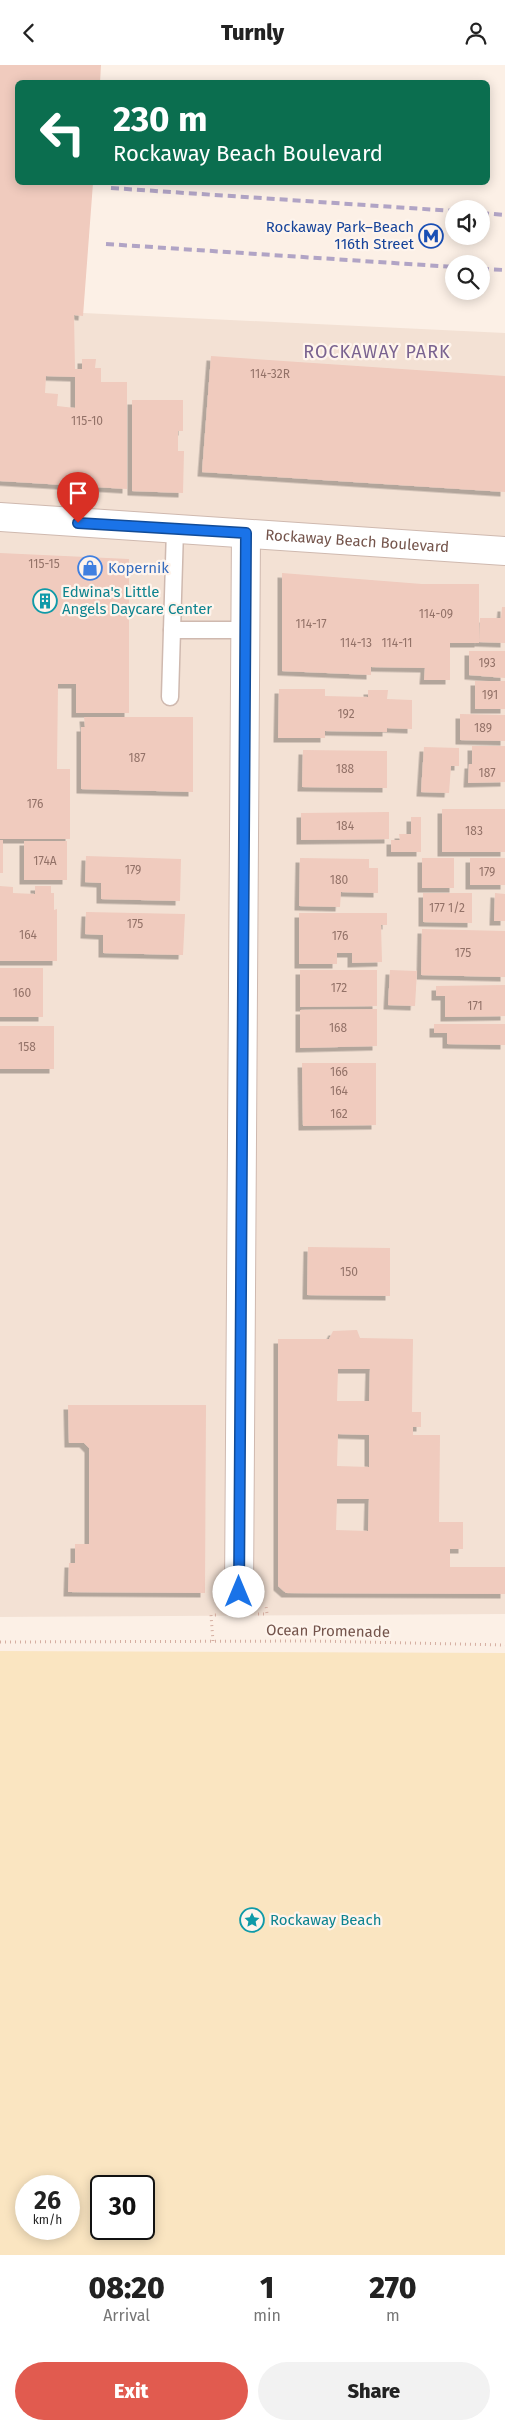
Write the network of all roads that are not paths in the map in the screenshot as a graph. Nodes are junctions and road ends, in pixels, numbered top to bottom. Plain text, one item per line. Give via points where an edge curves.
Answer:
1 (0, 517) edge
2 (175, 529) junction
3 (246, 533) junction
4 (505, 551) edge
5 (172, 630) junction
6 (245, 630) junction
7 (170, 697) dead end
8 (239, 1592) dead end

1 - 2 street, Rockaway Beach Boulevard
2 - 3 street, Rockaway Beach Boulevard
2 - 5 lane
3 - 4 street, Rockaway Beach Boulevard
3 - 6 street
5 - 6 lane
5 - 7 lane
6 - 8 street

